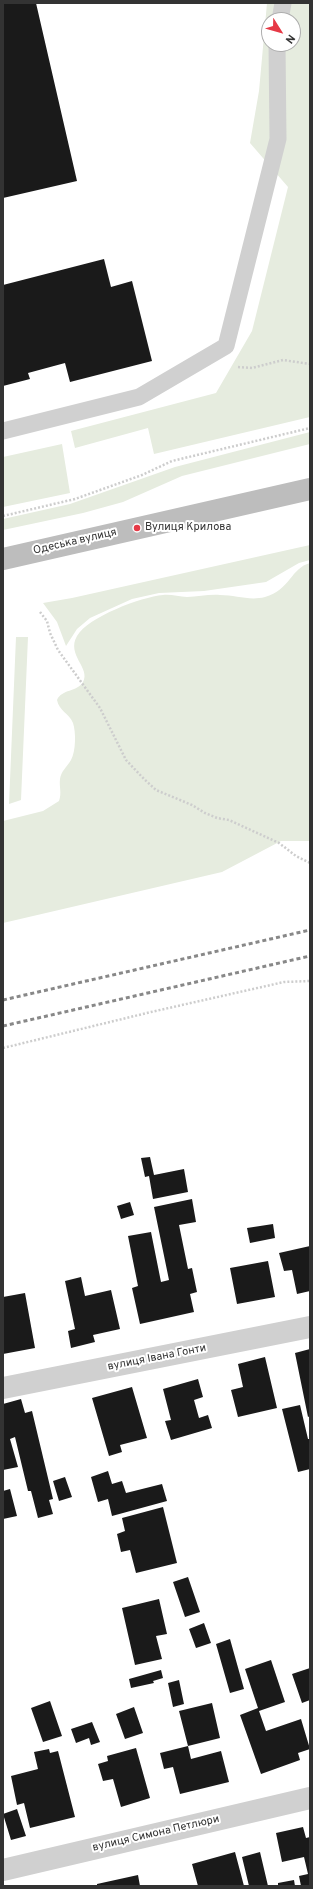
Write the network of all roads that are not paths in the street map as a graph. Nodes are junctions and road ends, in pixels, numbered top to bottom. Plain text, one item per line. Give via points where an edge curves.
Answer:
1 (277, 52) edge
2 (3, 431) edge
3 (310, 489) edge
4 (3, 559) edge
5 (310, 1327) edge
6 (3, 1388) edge
7 (310, 1798) edge
8 (3, 1870) edge

1 - 2 lane via 278,139 226,346 139,397
3 - 4 main road, Одеська вулиця
5 - 6 street, вулиця Івана Гонти
7 - 8 street, вулиця Симона Петлюри

